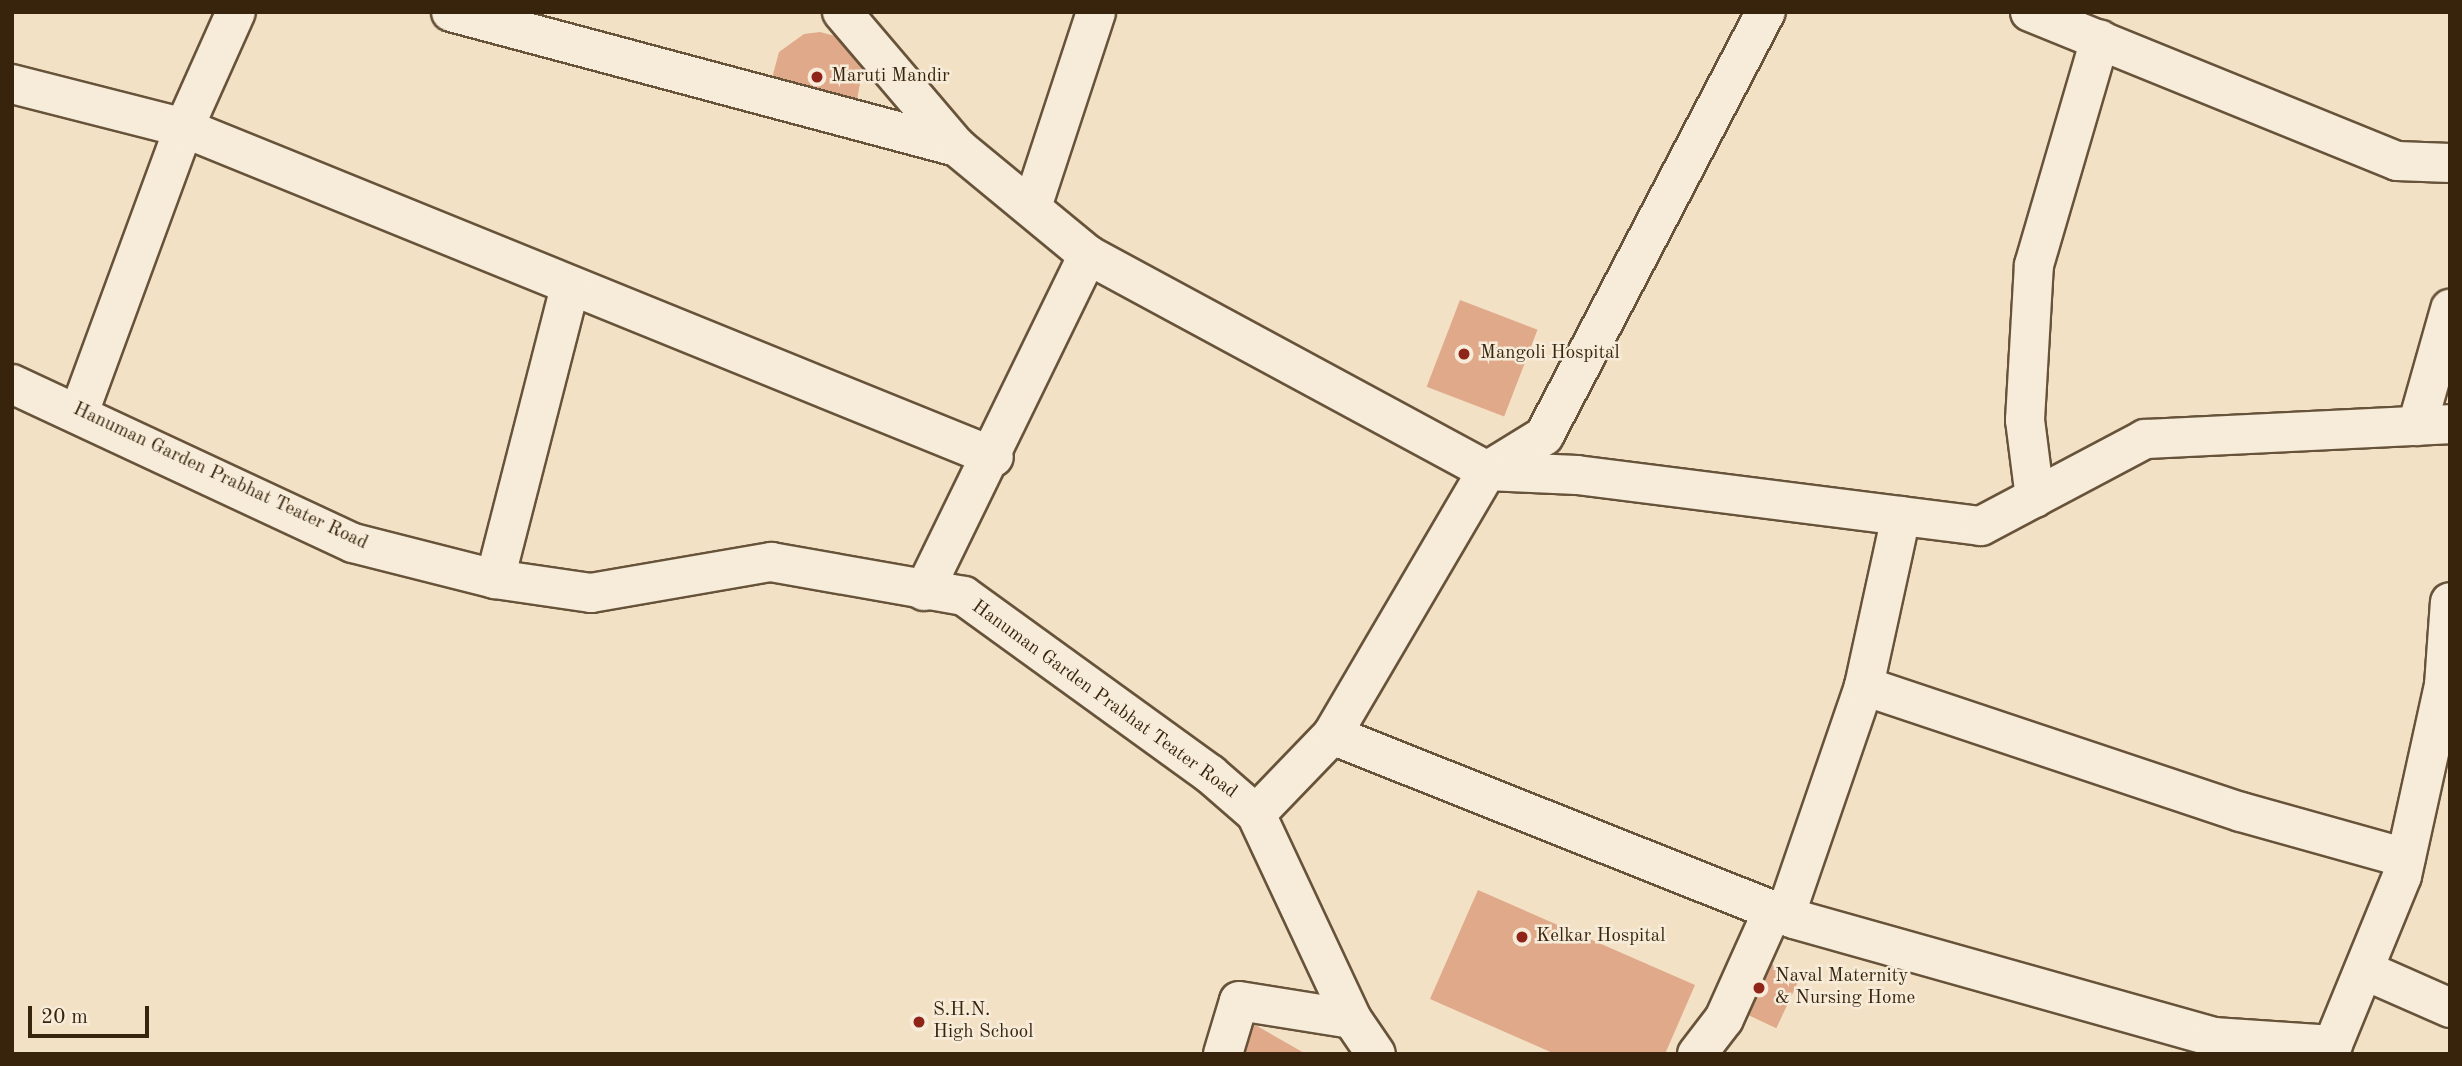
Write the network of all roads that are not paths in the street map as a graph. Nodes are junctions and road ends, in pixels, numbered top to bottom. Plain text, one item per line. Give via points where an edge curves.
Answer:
1 (236, 12) edge
2 (451, 12) edge
3 (842, 12) edge
4 (1096, 12) edge
5 (1766, 12) edge
6 (2030, 12) edge
7 (2100, 39) junction
8 (12, 84) edge
9 (184, 128) junction
10 (957, 147) junction
11 (2450, 163) edge
12 (1032, 207) junction
13 (1088, 255) junction
14 (570, 287) junction
15 (2450, 309) edge
16 (12, 384) edge
17 (80, 410) junction
18 (2434, 425) edge
19 (994, 457) junction
20 (1487, 471) junction
21 (2035, 498) junction
22 (1901, 516) junction
23 (495, 579) junction
24 (924, 591) junction
25 (2450, 602) edge
26 (1864, 685) junction
27 (1332, 735) junction
28 (1256, 814) junction
29 (2406, 858) junction
30 (1779, 913) junction
31 (2364, 970) junction
32 (2450, 1008) edge
33 (1352, 1018) junction
34 (2331, 1049) edge
35 (1223, 1054) edge
36 (1376, 1054) edge
37 (1697, 1054) edge

1 - 9 street
2 - 10 street
3 - 10 street
4 - 12 street
5 - 20 street via 1544,436
6 - 7 street
7 - 11 street via 2398,161
7 - 21 street via 2034,265 2025,420
8 - 9 street
9 - 14 street
9 - 17 street
10 - 12 street
12 - 13 street
13 - 19 street
13 - 20 street
14 - 19 street
14 - 23 street
15 - 18 street
16 - 17 street, Hanuman Garden Prabhat Teater Road
17 - 23 street, Hanuman Garden Prabhat Teater Road via 353,543
18 - 21 street via 2145,439
19 - 24 street
20 - 22 street via 1577,475
20 - 27 street
21 - 22 street via 1981,526
22 - 26 street
23 - 24 street, Hanuman Garden Prabhat Teater Road via 591,593 771,562
24 - 28 street, Hanuman Garden Prabhat Teater Road via 964,596 1210,774
25 - 29 street via 2444,685
26 - 29 street via 2241,812
26 - 30 street
27 - 28 street
27 - 30 street
28 - 33 street, Hanuman Garden Prabhat Teater Road
29 - 31 street
30 - 34 street via 2214,1037
30 - 37 street via 1724,1019
31 - 32 street
31 - 34 street
33 - 35 street via 1240,1001
33 - 36 street, Hanuman Garden Prabhat Teater Road

